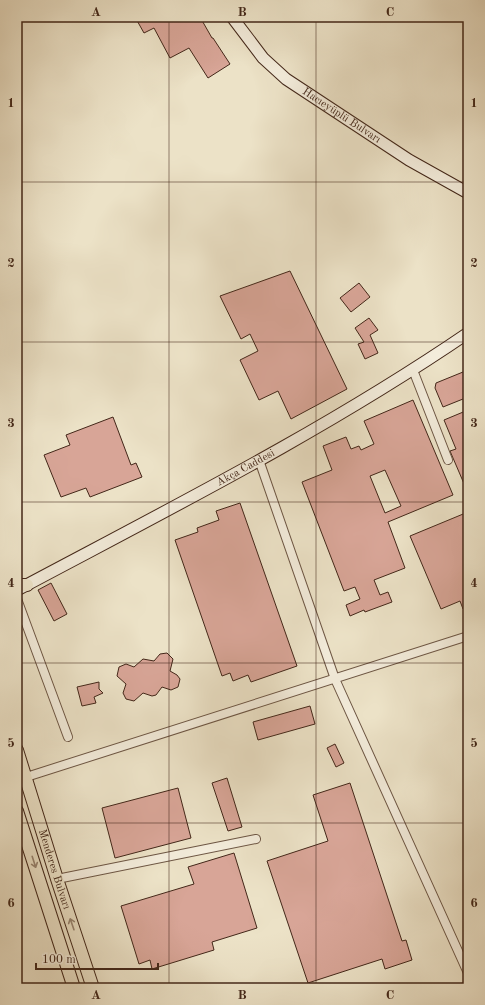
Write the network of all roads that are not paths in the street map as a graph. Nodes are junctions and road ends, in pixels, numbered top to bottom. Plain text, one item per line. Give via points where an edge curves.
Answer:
1 (232, 17) edge
2 (468, 193) edge
3 (468, 333) edge
4 (413, 370) junction
5 (259, 460) junction
6 (448, 460) dead end
7 (20, 587) edge
8 (17, 599) edge
9 (468, 636) edge
10 (335, 679) junction
11 (68, 737) dead end
12 (17, 750) edge
13 (21, 775) edge
14 (17, 811) edge
15 (256, 839) dead end
16 (57, 879) junction
17 (468, 973) edge
18 (468, 986) edge
19 (74, 988) edge
20 (93, 988) edge
21 (462, 988) edge

1 - 2 street, Hacıeyüplü Bulvarı via 263,58 286,79 409,160
3 - 4 street, Akça Caddesi
4 - 5 street, Akça Caddesi
4 - 6 street
5 - 7 street, Akça Caddesi
5 - 10 street
8 - 11 street
9 - 10 street
10 - 13 street
10 - 17 street
12 - 13 main road, Menderes Bulvarı
13 - 16 main road, Menderes Bulvarı
14 -> 19 main road, Menderes Bulvarı
15 - 16 street
20 -> 16 main road, Menderes Bulvarı
18 - 21 street

